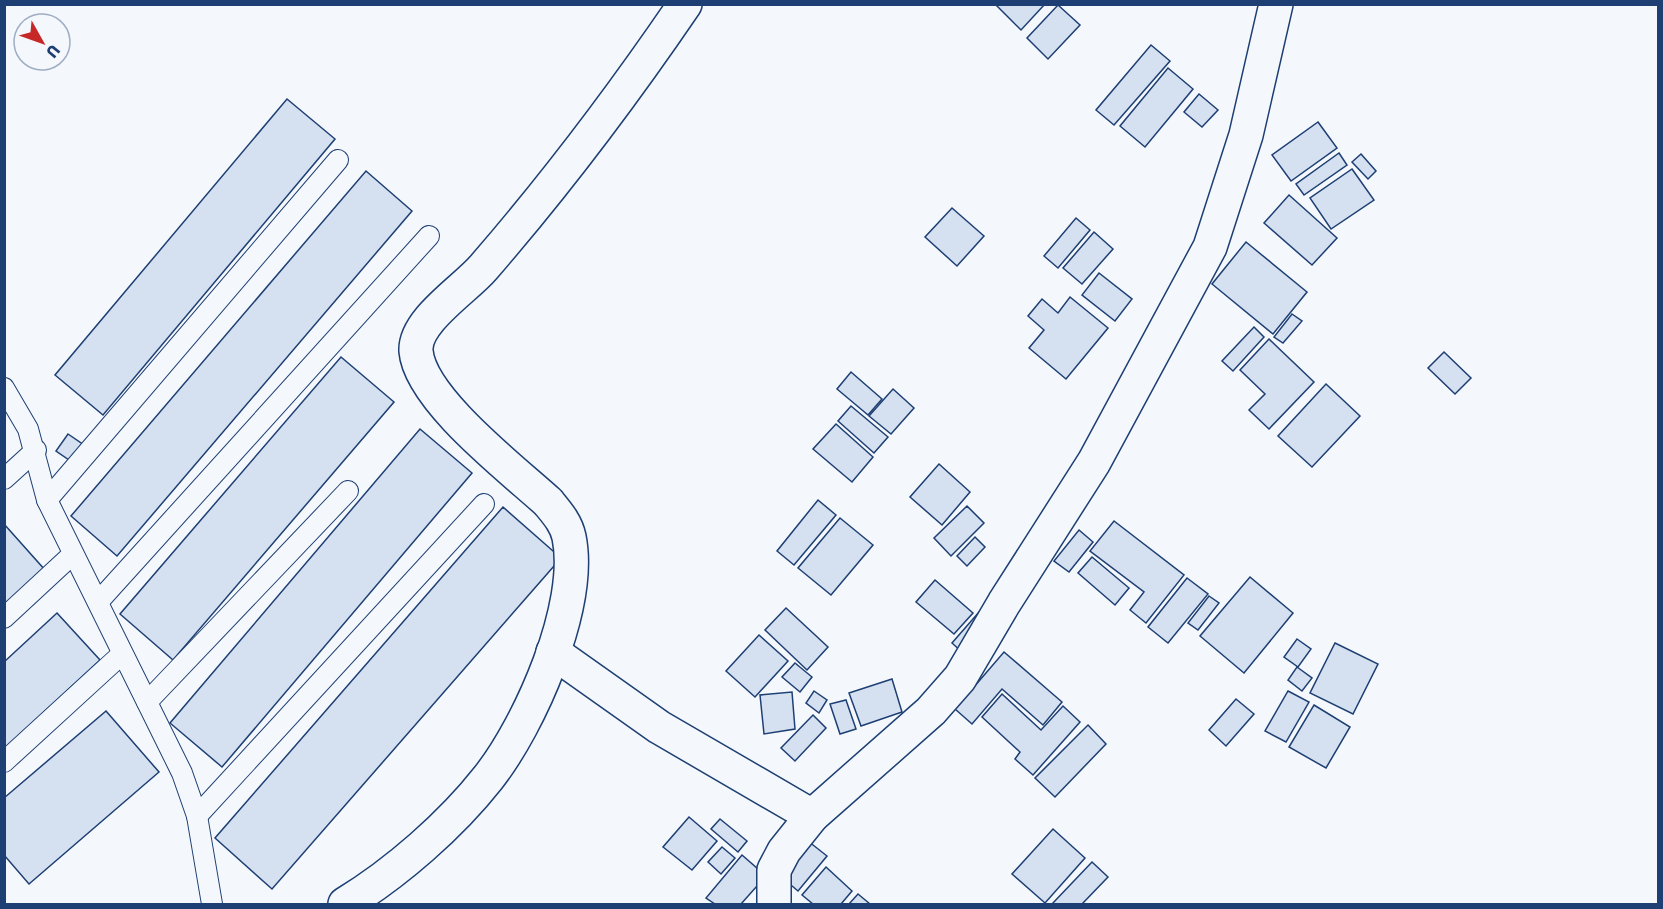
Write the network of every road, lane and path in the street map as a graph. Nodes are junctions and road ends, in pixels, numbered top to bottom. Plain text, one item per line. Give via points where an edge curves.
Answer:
1 (685, 4) edge
2 (1275, 4) edge
3 (338, 160) dead end
4 (429, 236) dead end
5 (4, 388) edge
6 (36, 450) junction
7 (4, 479) edge
8 (348, 491) dead end
9 (47, 500) junction
10 (484, 504) dead end
11 (73, 554) junction
12 (98, 602) junction
13 (4, 618) edge
14 (553, 652) junction
15 (122, 654) junction
16 (147, 702) junction
17 (4, 762) edge
18 (197, 816) junction
19 (812, 816) junction
20 (212, 904) edge
21 (345, 904) edge
22 (774, 904) edge

1 - 14 street via 593,131 516,228 482,270 421,331 416,349 420,371 441,402 561,518 569,537 572,581
2 - 19 street via 1246,135 1210,247 1094,462 960,678 931,711
3 - 9 lane
4 - 12 lane
5 - 6 lane
6 - 7 lane
6 - 9 lane
8 - 16 lane
9 - 11 lane
10 - 18 lane
11 - 12 lane
11 - 13 lane
12 - 15 lane
14 - 19 street via 658,727
14 - 21 street via 526,718 488,778 442,828 368,891
15 - 16 lane
15 - 17 lane
16 - 18 lane via 182,773
18 - 20 lane
19 - 22 street via 774,870

